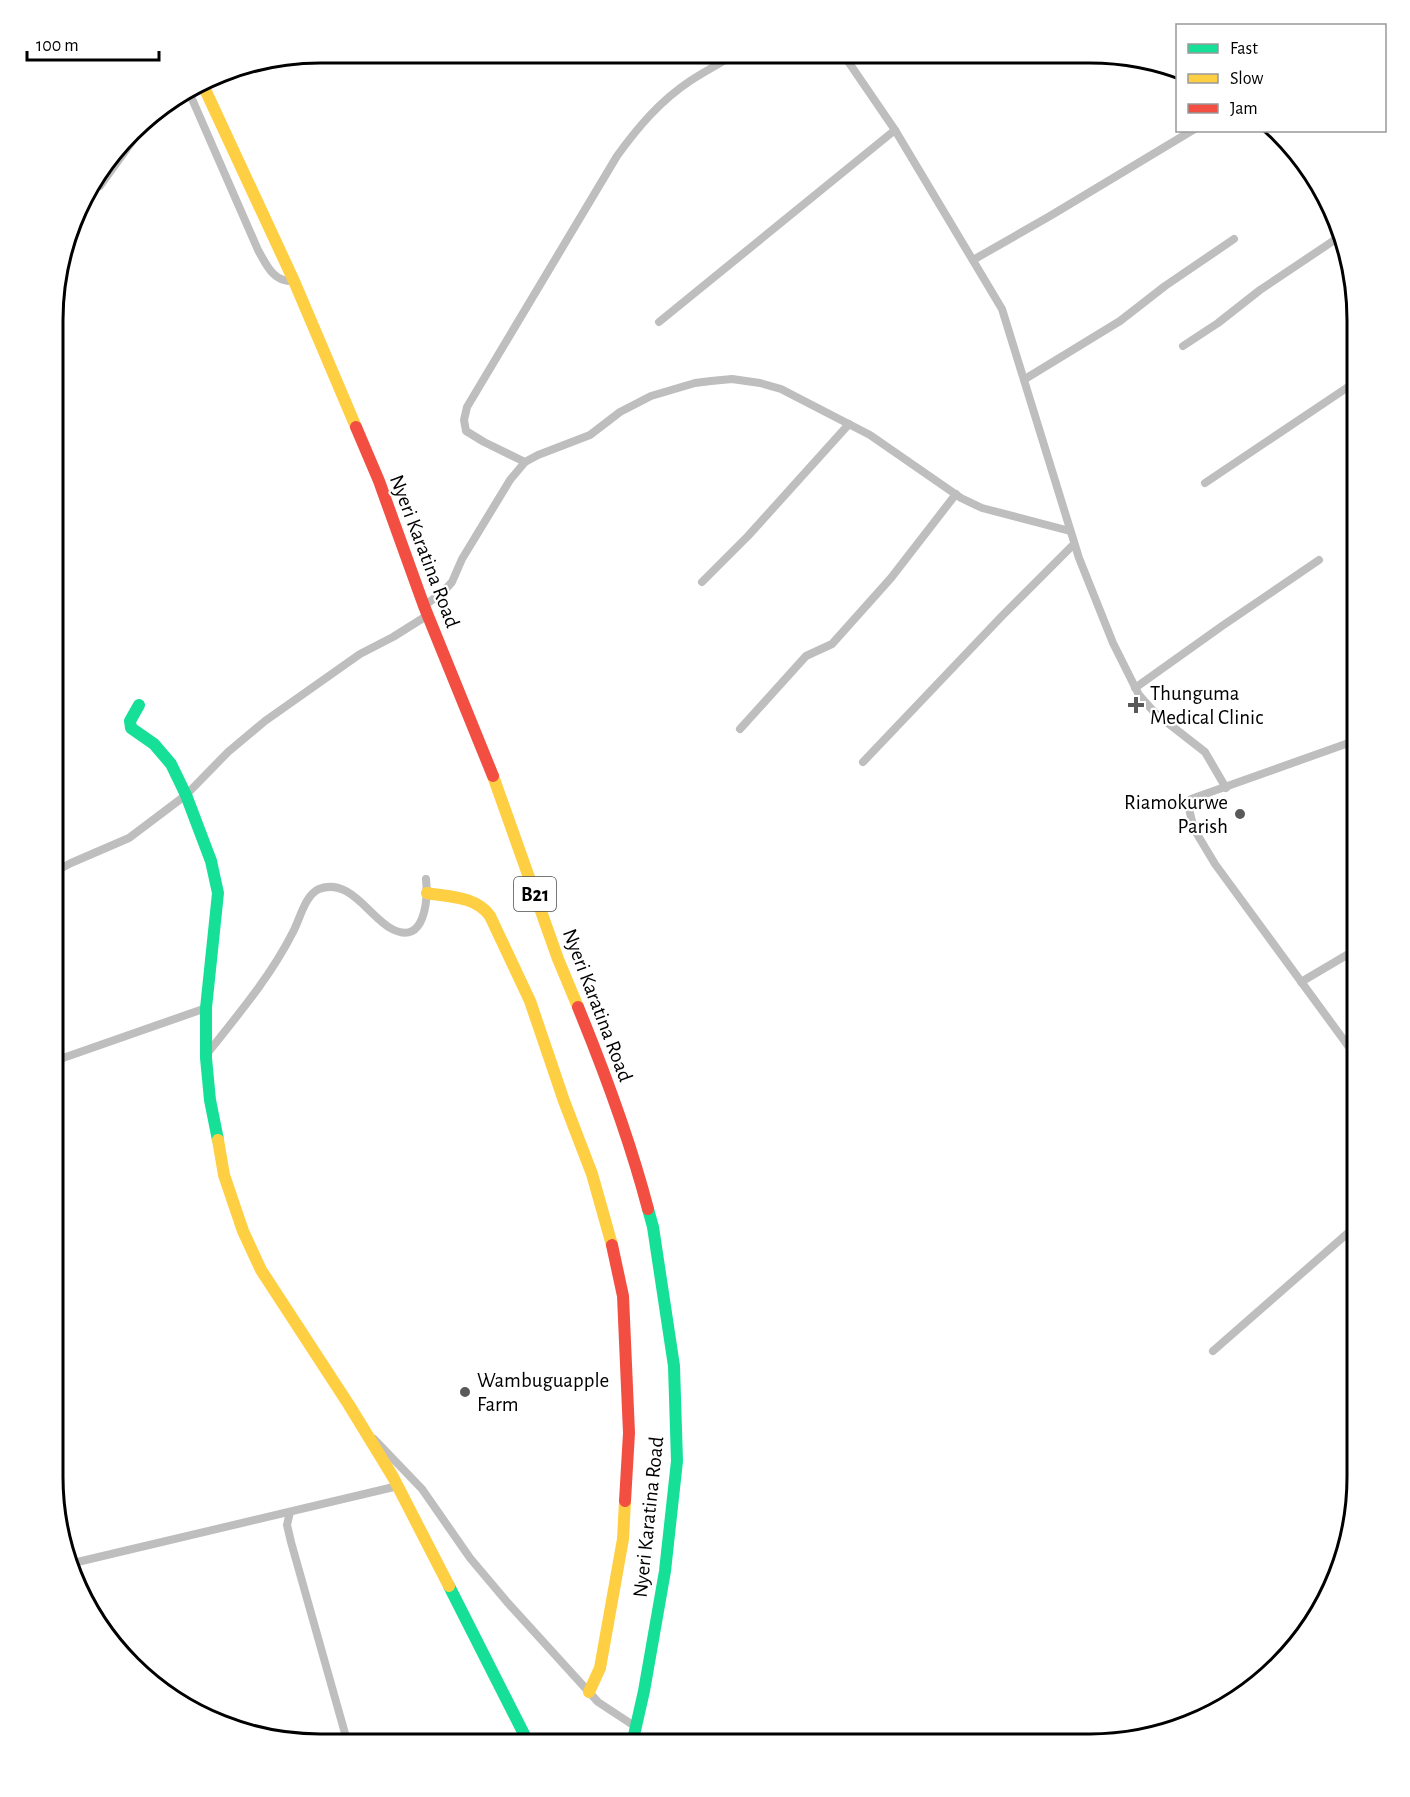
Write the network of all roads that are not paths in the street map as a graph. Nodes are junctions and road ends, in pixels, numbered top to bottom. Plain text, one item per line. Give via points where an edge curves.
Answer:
1 (720, 63) edge
2 (849, 63) edge
3 (205, 89) edge
4 (191, 97) edge
5 (895, 130) junction
6 (1190, 132) edge
7 (120, 158) edge
8 (102, 183) edge
9 (1234, 239) dead end
10 (1334, 240) edge
11 (973, 260) junction
12 (294, 281) junction
13 (659, 322) dead end
14 (1183, 346) dead end
15 (1025, 380) junction
16 (1347, 388) edge
17 (849, 424) junction
18 (525, 462) junction
19 (1204, 483) dead end
20 (956, 494) junction
21 (1070, 531) junction
22 (1074, 544) junction
23 (1319, 561) dead end
24 (702, 582) dead end
25 (426, 611) junction
26 (1135, 688) junction
27 (139, 705) dead end
28 (740, 729) dead end
29 (1347, 744) edge
30 (863, 762) dead end
31 (1226, 788) junction
32 (186, 795) junction
33 (63, 867) edge
34 (426, 879) dead end
35 (427, 893) junction
36 (1347, 956) edge
37 (1301, 982) junction
38 (206, 1008) junction
39 (1347, 1044) edge
40 (206, 1055) junction
41 (63, 1058) edge
42 (1347, 1234) edge
43 (1213, 1351) dead end
44 (363, 1428) junction
45 (398, 1486) junction
46 (290, 1512) junction
47 (78, 1562) edge
48 (589, 1692) junction
49 (636, 1727) junction
50 (345, 1734) edge
51 (524, 1734) edge
52 (634, 1734) edge

1 - 18 street via 659,105 616,156 468,407 466,431
2 - 5 street
3 - 12 main road, Nyeri Karatina Road / B21
4 - 12 street via 269,271 286,282
5 - 11 street
5 - 13 street
6 - 11 street
7 - 8 street
9 - 15 street via 1120,321
10 - 14 street
11 - 15 street via 1002,309
12 - 25 main road, Nyeri Karatina Road / B21 via 379,481
15 - 21 street
16 - 19 street
17 - 18 street via 781,389 732,379 711,381 651,396 620,412 590,435
17 - 20 street
17 - 24 street
18 - 25 street via 510,480 452,582
20 - 21 street via 982,508
20 - 28 street via 891,578 832,644 801,661
21 - 22 street
22 - 26 street
22 - 30 street
23 - 26 street
25 - 32 street via 393,637 360,654 297,697 228,752
25 - 49 main road, Nyeri Karatina Road / B21 via 486,755 558,959 599,1058 636,1163 653,1227 675,1366 677,1461 665,1571
26 - 31 street via 1146,705 1205,752
27 - 32 main road via 130,721 131,728 154,744 171,764
29 - 31 street
31 - 37 street via 1191,799 1188,805 1194,829
32 - 33 street via 129,838
32 - 38 main road via 211,861 218,893
34 - 35 street
35 - 40 street via 420,925 402,932 391,929 345,890 318,889 309,898 265,977
35 - 48 main road via 479,903 487,909 530,1001 592,1174 623,1296 629,1433 623,1539 600,1668
36 - 37 street
37 - 39 street
38 - 40 main road
38 - 41 street
40 - 44 main road via 223,1170 243,1231 261,1270
42 - 43 street
44 - 45 main road
44 - 48 street via 422,1489 478,1567
45 - 46 street
45 - 51 main road
46 - 47 street
46 - 50 street via 287,1525 291,1542
48 - 49 street
49 - 52 main road, Nyeri Karatina Road / B21

